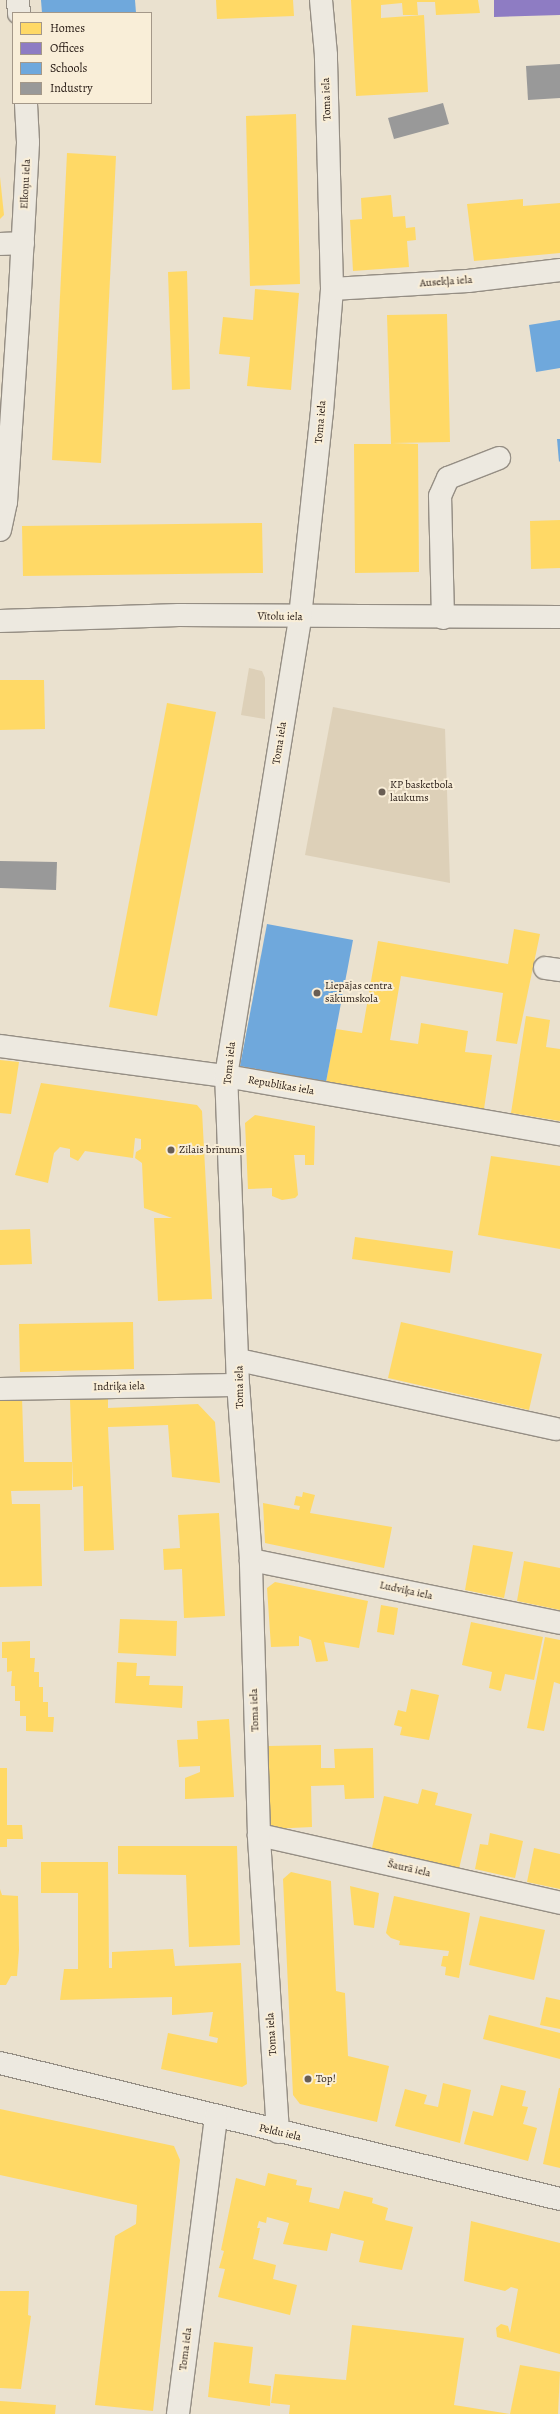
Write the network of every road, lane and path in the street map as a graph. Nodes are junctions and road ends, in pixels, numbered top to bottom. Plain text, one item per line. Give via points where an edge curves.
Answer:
1 (18, 0) edge
2 (321, 0) edge
3 (19, 12) edge
4 (26, 104) edge
5 (23, 243) junction
6 (0, 244) edge
7 (560, 270) edge
8 (332, 289) junction
9 (499, 458) dead end
10 (3, 502) edge
11 (0, 530) edge
12 (300, 617) junction
13 (560, 617) edge
14 (443, 618) junction
15 (0, 621) edge
16 (0, 1046) edge
17 (226, 1076) junction
18 (560, 1134) edge
19 (239, 1360) junction
20 (238, 1386) junction
21 (0, 1389) edge
22 (556, 1429) dead end
23 (251, 1560) junction
24 (560, 1623) edge
25 (259, 1836) junction
26 (560, 1903) edge
27 (0, 2063) edge
28 (216, 2118) junction
29 (278, 2132) junction
30 (560, 2199) edge
31 (178, 2414) edge

1 - 3 street
2 - 8 street, Toma iela via 326,55
4 - 5 street, Elkoņu iela via 28,142
5 - 6 street
5 - 10 street, Elkoņu iela
7 - 8 street, Ausekļa iela via 468,281
8 - 12 street, Toma iela
9 - 14 street via 448,478 440,496
10 - 11 street, Elkoņu iela
12 - 14 street, Vītolu iela
12 - 15 street, Vītolu iela via 179,615
12 - 17 street, Toma iela
13 - 14 street, Vītolu iela
16 - 17 street, Republikas iela
17 - 18 street, Republikas iela
17 - 19 street, Toma iela
19 - 20 street, Toma iela
19 - 22 street
20 - 21 street, Indriķa iela
20 - 23 street, Toma iela
23 - 24 street, Ludviķa iela
23 - 25 street, Toma iela
25 - 26 street, Šaurā iela
25 - 29 street, Toma iela
27 - 28 street, Peldu iela
28 - 29 street, Peldu iela
28 - 31 street, Toma iela
29 - 30 street, Peldu iela

